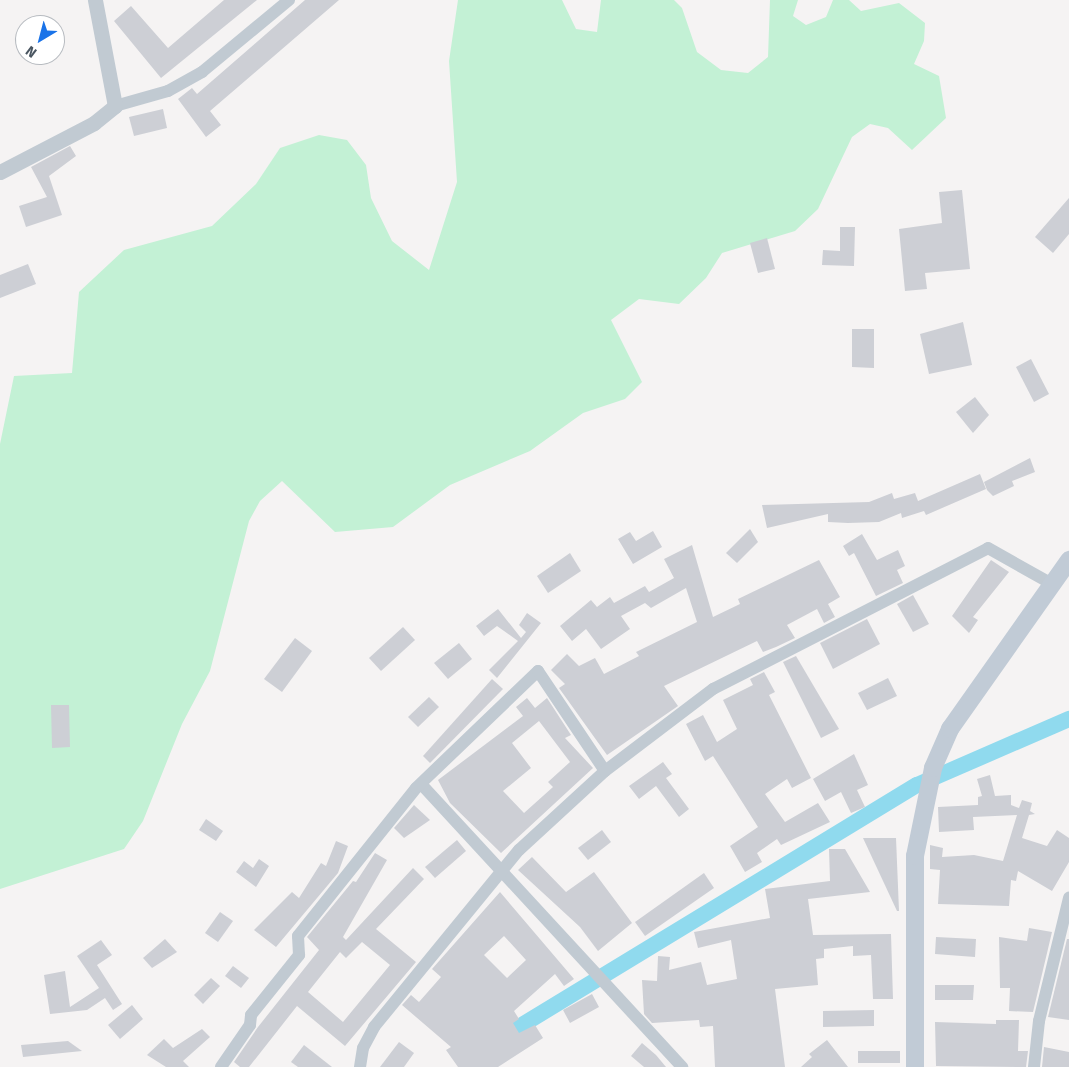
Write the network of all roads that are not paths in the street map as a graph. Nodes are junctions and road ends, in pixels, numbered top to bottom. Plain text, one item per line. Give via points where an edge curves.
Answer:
1 (95, 0) edge
2 (288, 0) edge
3 (115, 106) junction
4 (0, 172) edge
5 (1069, 560) edge
6 (1052, 584) junction
7 (604, 771) junction
8 (422, 785) junction
9 (499, 872) junction
10 (1069, 898) edge
11 (224, 1066) edge
12 (360, 1067) edge
13 (682, 1067) edge
14 (915, 1067) edge
15 (1034, 1067) edge

1 - 3 street
2 - 3 street via 202,72 168,91
3 - 4 street via 94,123
5 - 6 main road
6 - 7 street via 988,548 713,689
6 - 14 main road via 950,729 933,768 915,856
7 - 8 street via 538,671
7 - 9 street
8 - 9 street
8 - 11 street via 298,936 299,955 251,1015 250,1025
9 - 12 street via 374,1027 363,1048
9 - 13 street
10 - 15 street via 1039,1021

